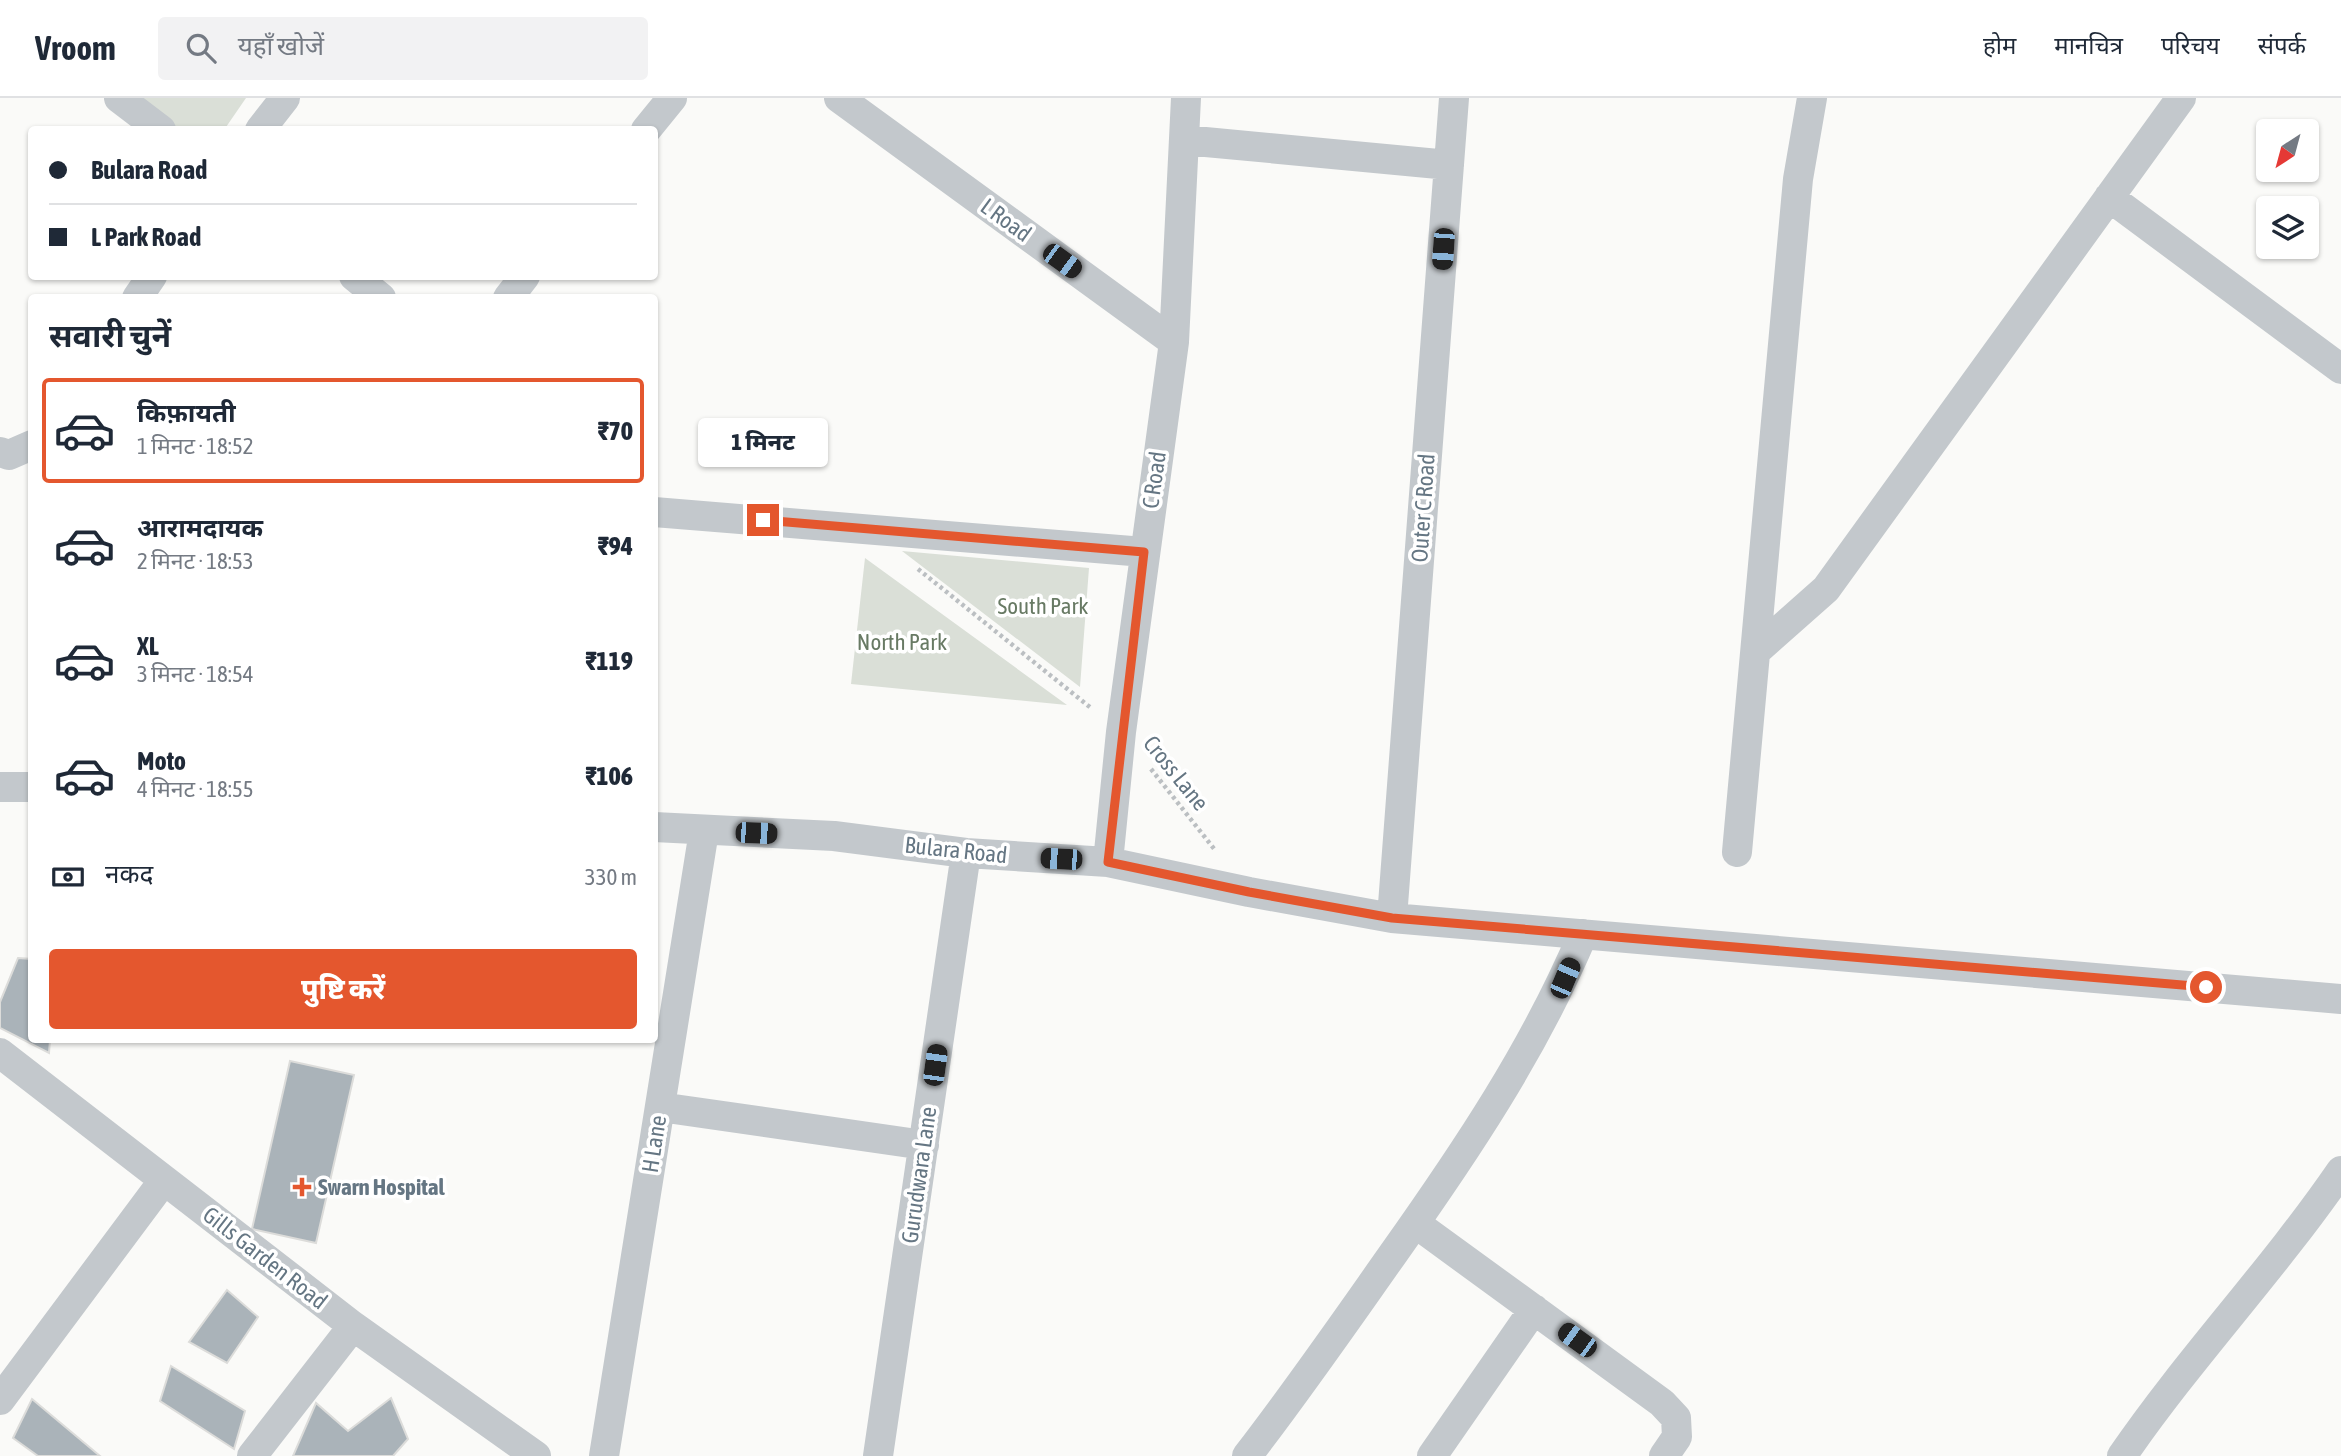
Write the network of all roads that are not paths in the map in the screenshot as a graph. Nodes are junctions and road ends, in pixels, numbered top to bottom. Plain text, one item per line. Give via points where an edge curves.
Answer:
1 (119, 98) edge
2 (285, 98) edge
3 (672, 98) edge
4 (839, 98) edge
5 (1186, 98) edge
6 (1454, 98) edge
7 (1812, 98) edge
8 (2181, 98) edge
9 (156, 126) edge
10 (263, 126) edge
11 (649, 126) edge
12 (1184, 141) junction
13 (1449, 165) junction
14 (2109, 197) junction
15 (359, 280) edge
16 (522, 280) edge
17 (376, 294) edge
18 (511, 294) edge
19 (1174, 342) junction
20 (2341, 369) edge
21 (28, 447) edge
22 (0, 452) edge
23 (658, 511) edge
24 (1144, 552) junction
25 (1756, 651) junction
26 (0, 787) edge
27 (28, 788) edge
28 (658, 827) edge
29 (704, 831) junction
30 (1737, 852) dead end
31 (966, 853) junction
32 (1108, 862) junction
33 (1392, 918) junction
34 (1583, 934) junction
35 (2341, 999) edge
36 (0, 1053) edge
37 (660, 1107) junction
38 (924, 1145) junction
39 (2341, 1171) edge
40 (164, 1180) junction
41 (1415, 1223) junction
42 (1534, 1309) junction
43 (353, 1326) junction
44 (0, 1400) edge
45 (253, 1456) edge
46 (536, 1456) edge
47 (604, 1456) edge
48 (878, 1456) edge
49 (1247, 1456) edge
50 (1432, 1456) edge
51 (1664, 1456) edge
52 (2122, 1456) edge

1 - 9 street
2 - 10 street
3 - 11 street
4 - 19 street, L Road
5 - 12 street, C Road
6 - 13 street, Outer C Road
7 - 25 street via 1798,179
8 - 14 street
12 - 13 street
12 - 19 street, C Road
13 - 33 street, Outer C Road
14 - 20 street
14 - 25 street via 1826,589
15 - 17 street
16 - 18 street
19 - 24 street, C Road
21 - 22 street via 9,455
23 - 24 street
24 - 32 street, C Road
25 - 30 street
26 - 27 street
28 - 29 street, Bulara Road
29 - 31 street, Bulara Road via 834,836
29 - 37 street, H Lane
31 - 32 street, Bulara Road
31 - 38 street, Gurudwara Lane
32 - 33 street, Bulara Road
33 - 34 street, Bulara Road
34 - 35 street, Bulara Road
34 - 41 street via 1556,1000 1531,1044 1486,1121
36 - 40 street, Gills Garden Road
37 - 38 street
37 - 47 street, H Lane
38 - 48 street, Gurudwara Lane
39 - 52 street via 2167,1390
40 - 43 street, Gills Garden Road
40 - 44 street
41 - 42 street
41 - 49 street
42 - 50 street
42 - 51 street via 1676,1418 1677,1437
43 - 45 street
43 - 46 street, Gills Garden Road

